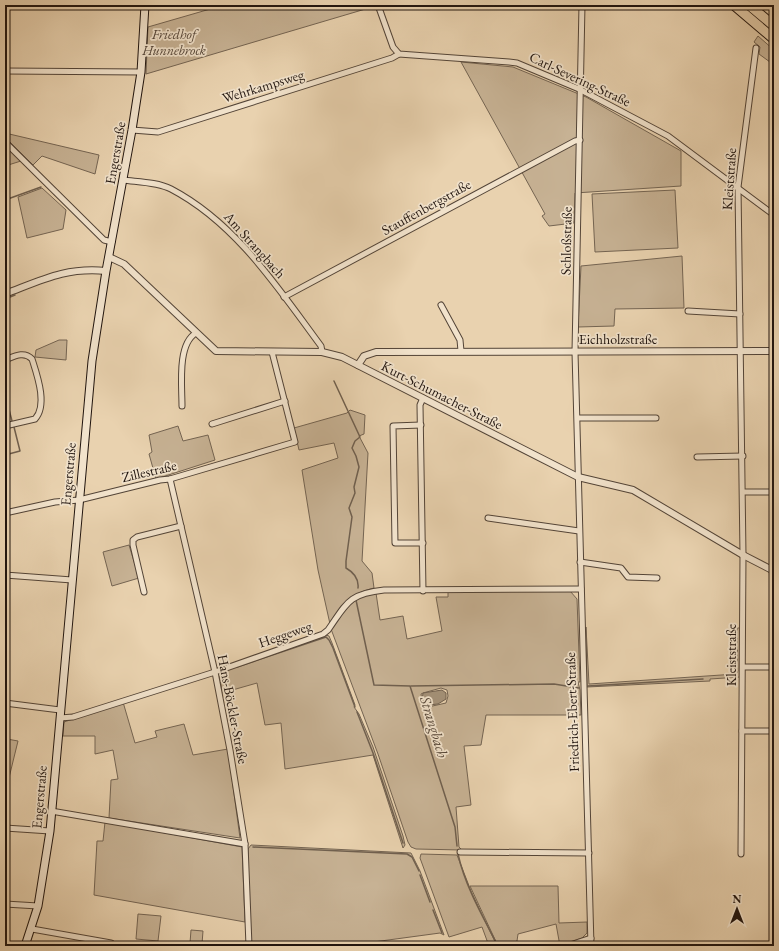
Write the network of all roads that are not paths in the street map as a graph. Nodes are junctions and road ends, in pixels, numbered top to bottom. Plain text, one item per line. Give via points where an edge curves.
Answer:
1 (145, 5) edge
2 (378, 5) edge
3 (582, 5) edge
4 (734, 5) edge
5 (749, 5) edge
6 (774, 26) edge
7 (774, 39) edge
8 (756, 48) dead end
9 (399, 54) junction
10 (5, 71) edge
11 (141, 72) junction
12 (579, 89) junction
13 (132, 130) junction
14 (580, 140) junction
15 (5, 142) edge
16 (123, 180) junction
17 (738, 187) junction
18 (774, 214) edge
19 (112, 242) junction
20 (109, 257) junction
21 (106, 270) junction
22 (5, 294) edge
23 (284, 297) junction
24 (441, 305) dead end
25 (688, 311) dead end
26 (740, 314) junction
27 (196, 333) junction
28 (461, 351) junction
29 (740, 351) junction
30 (774, 351) edge
31 (272, 352) junction
32 (322, 352) junction
33 (576, 352) junction
34 (5, 360) edge
35 (358, 365) junction
36 (423, 398) junction
37 (285, 401) junction
38 (182, 406) dead end
39 (578, 418) junction
40 (656, 418) dead end
41 (212, 424) dead end
42 (421, 425) junction
43 (5, 426) edge
44 (743, 456) junction
45 (697, 457) dead end
46 (578, 477) junction
47 (170, 479) junction
48 (743, 492) junction
49 (774, 492) edge
50 (79, 500) junction
51 (5, 513) edge
52 (488, 518) dead end
53 (181, 526) junction
54 (579, 531) junction
55 (423, 543) junction
56 (743, 555) junction
57 (580, 562) junction
58 (774, 571) edge
59 (5, 576) edge
60 (656, 578) dead end
61 (72, 580) junction
62 (581, 589) junction
63 (424, 591) junction
64 (144, 592) dead end
65 (743, 667) junction
66 (774, 667) edge
67 (215, 672) junction
68 (5, 703) edge
69 (60, 710) junction
70 (60, 718) junction
71 (742, 731) junction
72 (774, 731) edge
73 (51, 811) junction
74 (5, 828) edge
75 (50, 831) junction
76 (245, 844) junction
77 (460, 852) dead end
78 (588, 853) junction
79 (741, 854) dead end
80 (5, 904) edge
81 (38, 906) junction
82 (32, 929) junction
83 (591, 938) junction
84 (111, 943) dead end
85 (25, 946) edge
86 (249, 946) edge
87 (567, 946) edge
88 (591, 946) edge

1 - 11 main road, Engerstraße
2 - 9 street via 393,47
3 - 12 street, Schloßstraße
4 - 7 highway
5 - 6 highway
8 - 17 street, Kleiststraße
9 - 12 street, Carl-Severing-Straße via 513,63
9 - 13 street, Wehrkampsweg via 158,132
10 - 11 street
11 - 13 main road, Engerstraße
12 - 14 street, Schloßstraße
12 - 17 street, Carl-Severing-Straße via 668,136
13 - 16 main road, Engerstraße
14 - 23 street, Stauffenbergstraße via 519,170
14 - 33 street, Schloßstraße
15 - 19 street via 104,240
16 - 19 main road, Engerstraße
16 - 23 street, Am Strangbach via 160,185 170,189 217,220 266,272
17 - 18 street, Carl-Severing-Straße
17 - 26 street, Kleiststraße
19 - 20 main road, Engerstraße
20 - 21 main road, Engerstraße
20 - 27 street, Kurt-Schumacher-Straße via 124,264
21 - 22 street via 88,269 57,273
21 - 50 main road, Engerstraße via 92,361
23 - 32 street, Am Strangbach via 321,346
24 - 28 street via 460,340
25 - 26 street
26 - 29 street, Kleiststraße
27 - 31 street, Kurt-Schumacher-Straße via 216,352
27 - 38 street via 192,335 182,355
28 - 33 street, Eichholzstraße
28 - 35 street, Eichholzstraße via 376,352 364,356
29 - 30 street, Eichholzstraße
29 - 33 street, Eichholzstraße
29 - 44 street, Kleiststraße
31 - 32 street, Kurt-Schumacher-Straße
31 - 37 street
32 - 35 street, Kurt-Schumacher-Straße via 335,354
33 - 39 street, Schloßstraße
34 - 43 street via 22,354 28,355 32,359 42,392 39,415 36,419
35 - 36 street, Kurt-Schumacher-Straße
36 - 42 street via 420,405
36 - 46 street, Kurt-Schumacher-Straße
37 - 41 street
37 - 47 street, Zillestraße via 295,442
39 - 40 street
39 - 46 street, Schloßstraße
42 - 55 street
42 - 55 street via 393,426 394,535 395,543
44 - 45 street
44 - 48 street, Kleiststraße
46 - 54 street, Friedrich-Ebert-Straße
46 - 56 street, Kurt-Schumacher-Straße via 633,490
47 - 50 street, Zillestraße
47 - 53 street, Hans-Böckler-Straße
48 - 49 street
48 - 56 street, Kleiststraße
50 - 51 street, Zillestraße via 55,502
50 - 61 main road, Engerstraße
52 - 54 street
53 - 64 street via 133,540
53 - 67 street, Hans-Böckler-Straße
54 - 57 street, Friedrich-Ebert-Straße
55 - 63 street
56 - 58 street, Kurt-Schumacher-Straße
56 - 65 street, Kleiststraße
57 - 60 street via 621,568 628,577
57 - 62 street, Friedrich-Ebert-Straße
59 - 61 street
61 - 69 main road, Engerstraße
62 - 63 street, Heggeweg
62 - 78 street, Friedrich-Ebert-Straße
63 - 67 street, Heggeweg via 366,592 349,600 323,634
65 - 66 street
65 - 71 street, Kleiststraße
67 - 70 street, Heggeweg via 72,717
67 - 76 street, Hans-Böckler-Straße
68 - 69 street
69 - 70 main road, Engerstraße
70 - 73 main road, Engerstraße
71 - 72 street
71 - 79 street, Kleiststraße
73 - 75 main road, Engerstraße
73 - 76 street
74 - 75 street
75 - 81 main road, Engerstraße
76 - 86 street, Hans-Böckler-Straße
77 - 78 street
78 - 83 street, Friedrich-Ebert-Straße
80 - 81 street
81 - 82 main road, Engerstraße
82 - 84 street
82 - 85 main road, Engerstraße
83 - 87 street
83 - 88 street, Friedrich-Ebert-Straße

